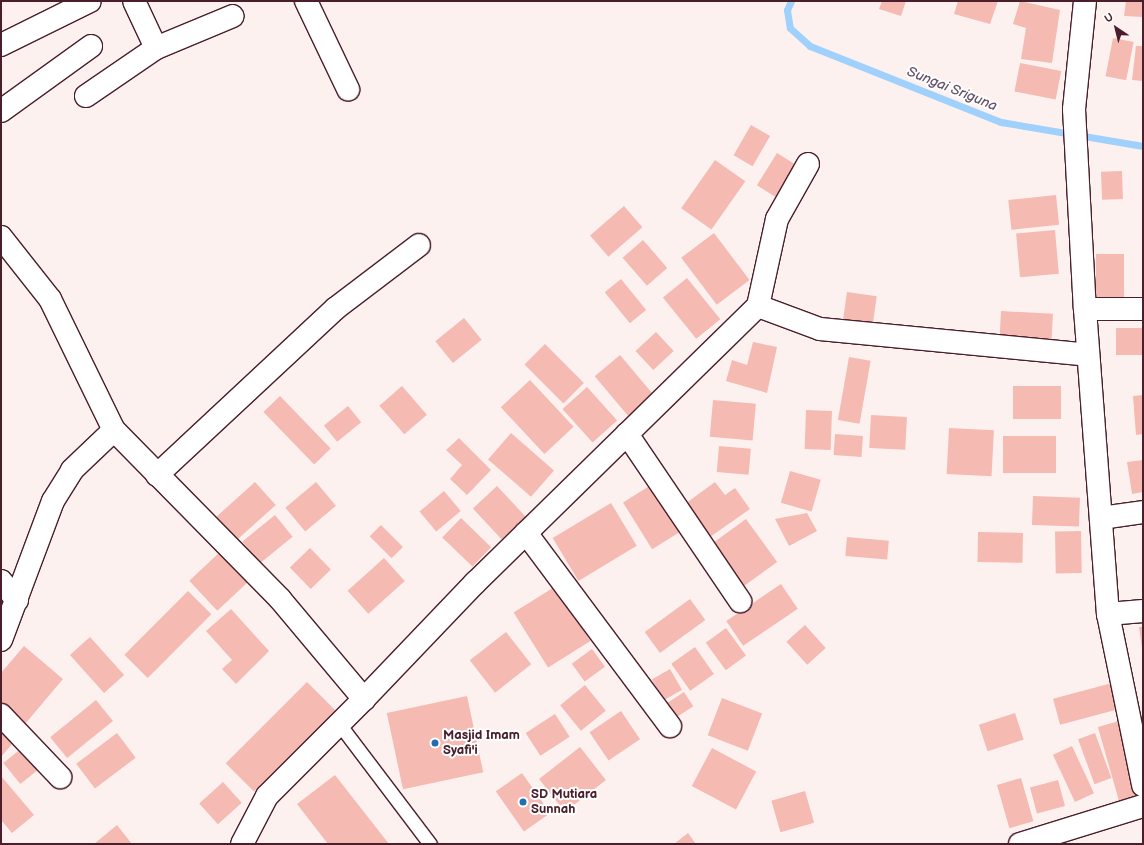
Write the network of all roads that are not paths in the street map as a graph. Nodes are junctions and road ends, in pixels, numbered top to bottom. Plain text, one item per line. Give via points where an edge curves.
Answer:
1 (90, 1) edge
2 (134, 1) edge
3 (306, 1) edge
4 (1085, 1) edge
5 (233, 16) dead end
6 (1, 45) edge
7 (91, 46) dead end
8 (156, 48) junction
9 (348, 89) dead end
10 (86, 96) dead end
11 (1, 111) edge
12 (808, 164) dead end
13 (1, 237) edge
14 (420, 245) dead end
15 (760, 307) junction
16 (1084, 309) junction
17 (1143, 309) edge
18 (1088, 355) junction
19 (114, 430) junction
20 (627, 434) junction
21 (157, 475) junction
22 (1143, 512) edge
23 (1101, 518) junction
24 (526, 533) junction
25 (1, 581) edge
26 (17, 600) junction
27 (740, 601) dead end
28 (1143, 612) edge
29 (1108, 614) junction
30 (1, 640) edge
31 (364, 699) junction
32 (1, 715) edge
33 (340, 725) junction
34 (670, 726) dead end
35 (60, 777) dead end
36 (1143, 785) edge
37 (1143, 806) edge
38 (242, 844) edge
39 (430, 844) edge
40 (1020, 844) edge

1 - 6 street
2 - 8 street
3 - 9 street
4 - 16 street via 1074,109
5 - 8 street
7 - 11 street
8 - 10 street
12 - 15 street via 777,219
13 - 19 street via 50,299
14 - 21 street via 336,308
15 - 18 street via 803,323 854,334
15 - 20 street
16 - 17 street
16 - 18 street
18 - 23 street
19 - 21 street
19 - 26 street via 72,470 53,501
20 - 24 street
20 - 27 street
21 - 31 street via 280,599
22 - 23 street
23 - 29 street
24 - 31 street
24 - 34 street
25 - 26 street
26 - 30 street
28 - 29 street
29 - 36 street
31 - 33 street
32 - 35 street
33 - 38 street via 267,796
33 - 39 lane
37 - 40 street

